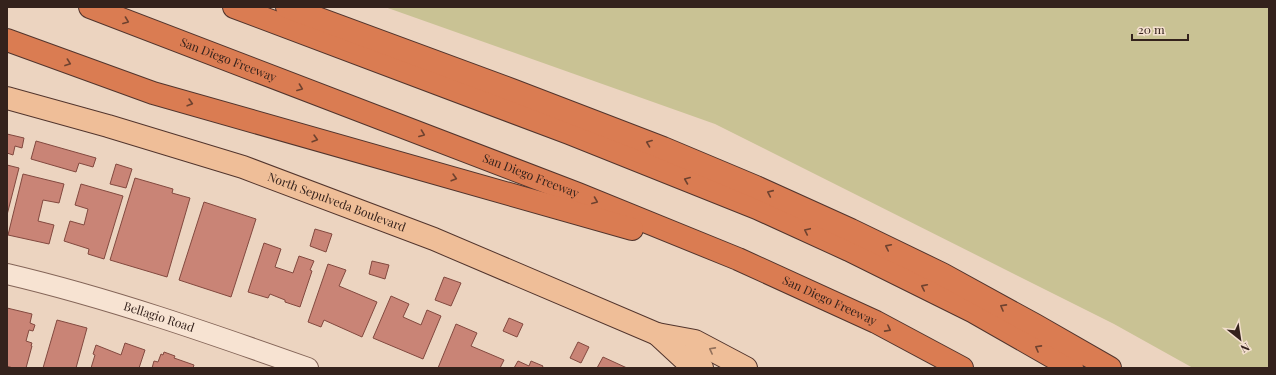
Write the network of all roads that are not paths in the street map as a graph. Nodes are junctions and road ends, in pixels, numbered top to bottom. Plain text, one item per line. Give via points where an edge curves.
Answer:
1 (90, 7) edge
2 (234, 7) edge
3 (287, 7) edge
4 (7, 40) edge
5 (7, 98) edge
6 (738, 259) junction
7 (7, 274) edge
8 (657, 334) junction
9 (308, 368) edge
10 (702, 368) edge
11 (746, 368) edge
12 (962, 368) edge
13 (1072, 368) edge
14 (1110, 368) edge

1 -> 6 highway, San Diego Freeway via 578,194
13 -> 2 highway via 974,312 757,208 569,133
14 -> 3 highway via 942,274 756,187 512,90
4 -> 6 highway via 153,93
5 - 8 main road, North Sepulveda Boulevard via 243,167 434,239
6 -> 12 highway, San Diego Freeway via 876,322
7 - 9 street, Bellagio Road via 58,286 161,318
8 - 10 main road, North Sepulveda Boulevard via 684,359
11 -> 8 main road, North Sepulveda Boulevard via 695,341

